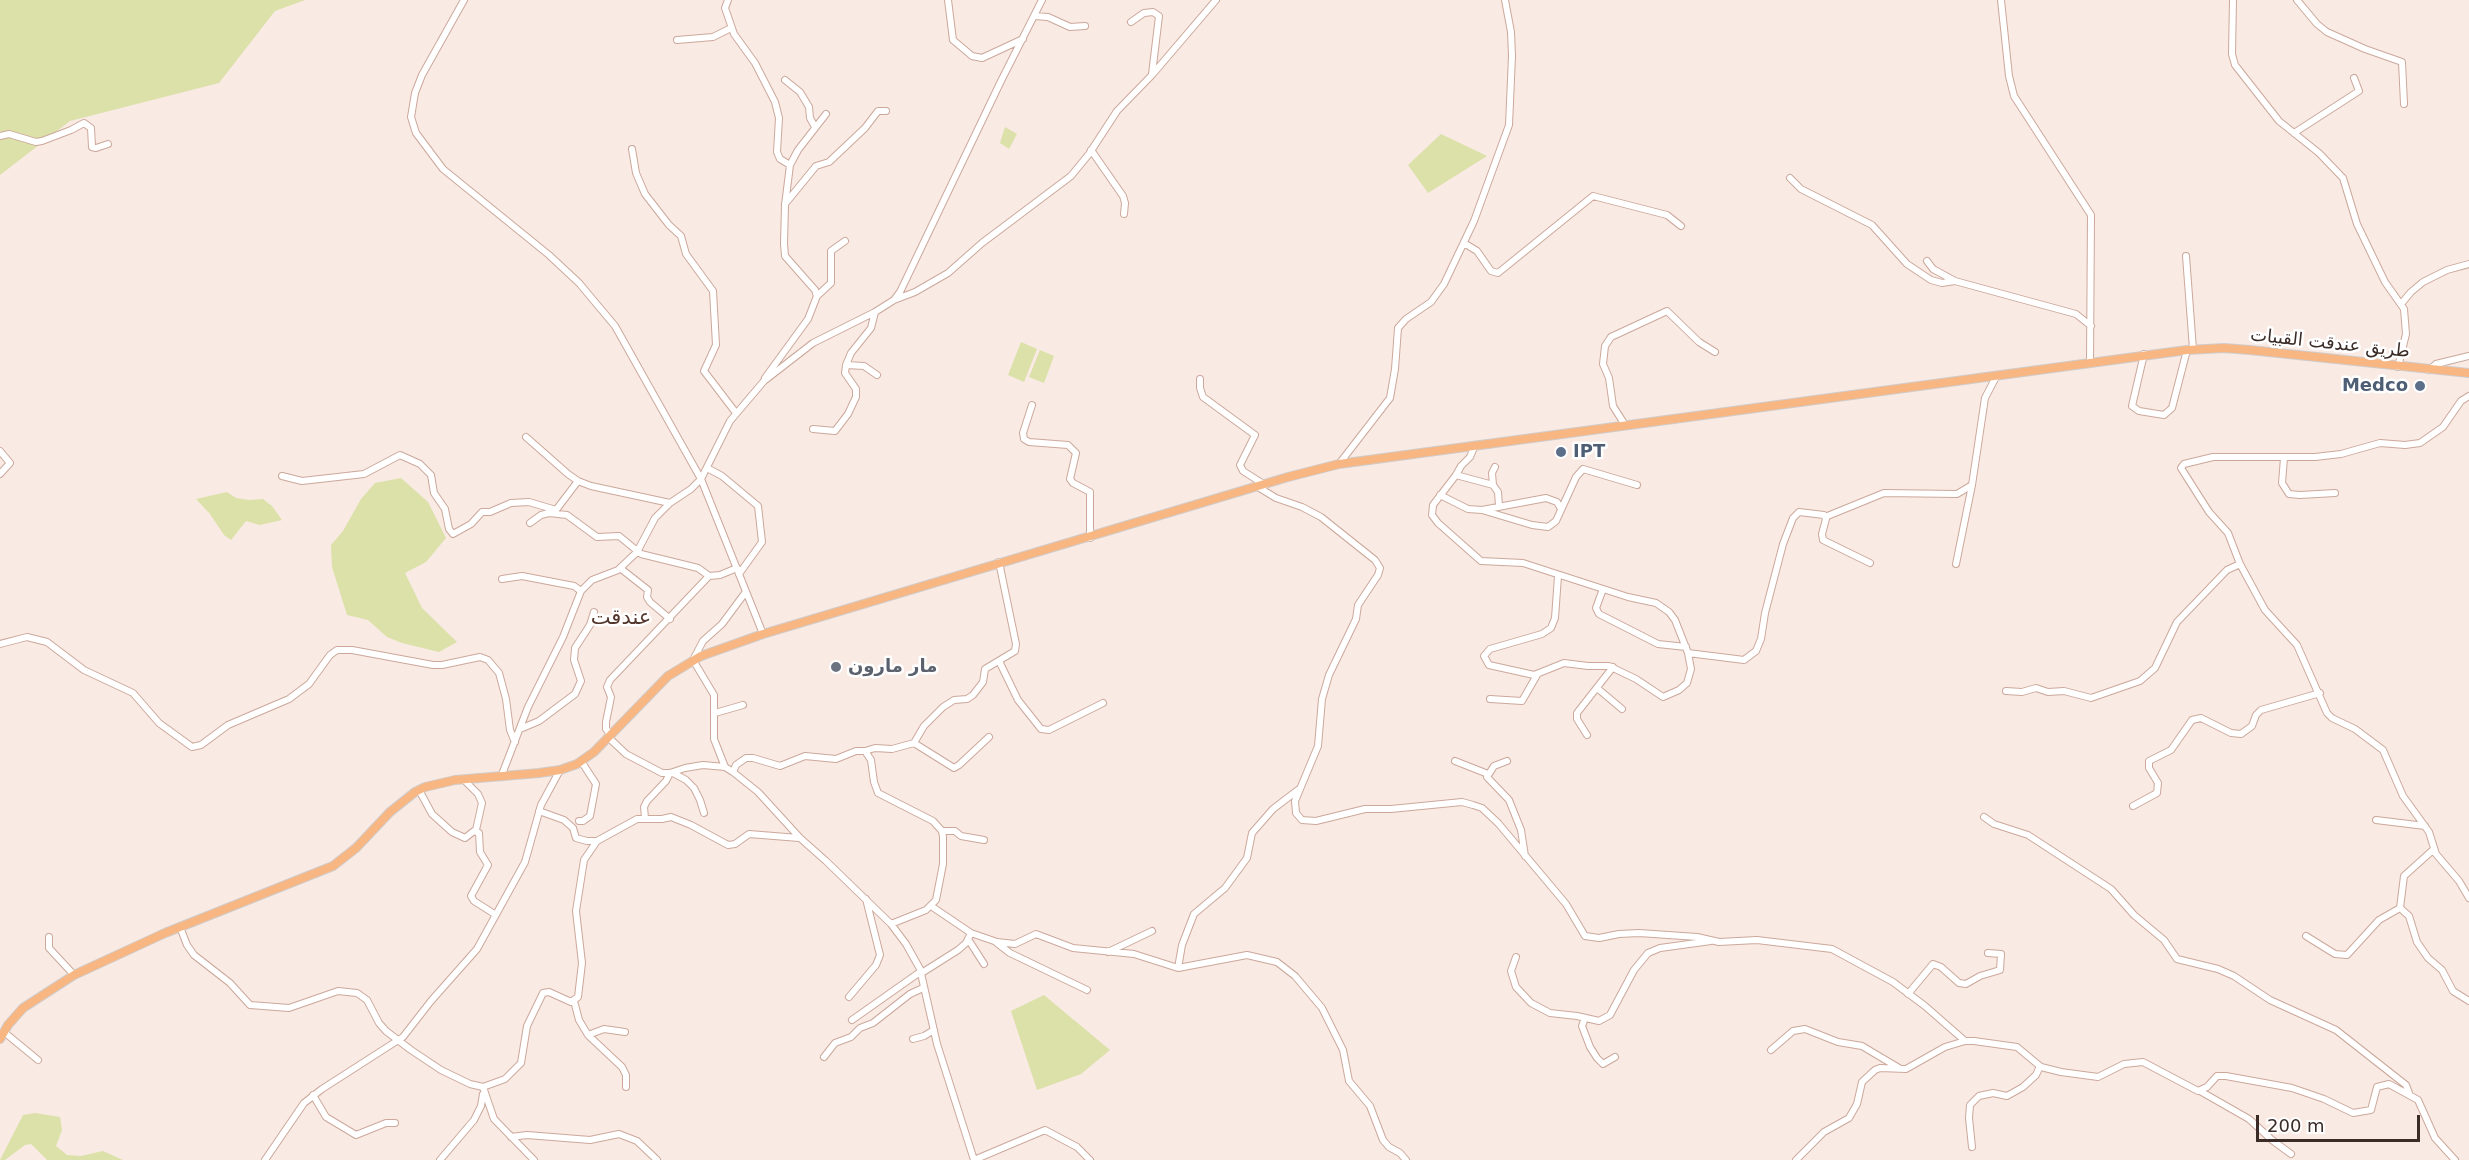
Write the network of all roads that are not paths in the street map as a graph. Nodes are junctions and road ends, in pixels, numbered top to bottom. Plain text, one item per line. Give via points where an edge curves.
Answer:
1 (464, 0) edge
2 (728, 0) edge
3 (948, 0) edge
4 (1042, 0) edge
5 (1216, 0) edge
6 (1505, 0) edge
7 (2001, 0) edge
8 (2233, 0) edge
9 (2297, 0) edge
10 (1034, 16) junction
11 (1131, 22) dead end
12 (1085, 26) dead end
13 (731, 28) junction
14 (1023, 39) junction
15 (677, 40) dead end
16 (1152, 75) junction
17 (2354, 78) dead end
18 (785, 80) dead end
19 (2404, 104) dead end
20 (886, 111) dead end
21 (825, 114) dead end
22 (815, 127) junction
23 (2294, 133) junction
24 (0, 136) edge
25 (108, 144) dead end
26 (632, 149) dead end
27 (1091, 150) junction
28 (790, 165) junction
29 (1790, 178) dead end
30 (785, 205) junction
31 (1124, 214) dead end
32 (1681, 226) dead end
33 (845, 241) dead end
34 (1464, 243) junction
35 (2186, 256) dead end
36 (1927, 261) dead end
37 (2469, 264) edge
38 (1955, 281) junction
39 (817, 296) junction
40 (894, 300) junction
41 (2401, 304) junction
42 (875, 312) junction
43 (2092, 327) junction
44 (2190, 350) junction
45 (1715, 352) dead end
46 (2144, 354) junction
47 (2469, 356) edge
48 (2091, 361) junction
49 (846, 365) junction
50 (2398, 367) junction
51 (2429, 370) junction
52 (2469, 373) edge
53 (1997, 374) junction
54 (877, 375) dead end
55 (1200, 379) dead end
56 (764, 381) junction
57 (2469, 396) edge
58 (1032, 405) dead end
59 (736, 413) junction
60 (1625, 425) junction
61 (813, 429) dead end
62 (526, 437) dead end
63 (1475, 445) junction
64 (0, 451) edge
65 (2284, 458) junction
66 (1339, 464) junction
67 (1495, 467) dead end
68 (707, 468) junction
69 (0, 474) edge
70 (282, 476) dead end
71 (1456, 476) junction
72 (701, 479) junction
73 (578, 481) junction
74 (1493, 485) junction
75 (1636, 485) dead end
76 (1972, 485) junction
77 (1262, 486) junction
78 (2335, 493) dead end
79 (1440, 495) junction
80 (670, 503) junction
81 (1498, 506) junction
82 (1482, 510) junction
83 (1561, 510) junction
84 (1825, 517) junction
85 (530, 524) dead end
86 (1090, 538) junction
87 (637, 552) junction
88 (999, 562) junction
89 (1870, 563) dead end
90 (1956, 564) dead end
91 (2240, 564) junction
92 (620, 568) junction
93 (738, 571) junction
94 (709, 576) junction
95 (1558, 576) junction
96 (502, 579) dead end
97 (1603, 589) junction
98 (581, 591) junction
99 (745, 593) junction
100 (594, 612) dead end
101 (670, 619) junction
102 (763, 634) junction
103 (0, 644) edge
104 (1687, 650) junction
105 (693, 660) junction
106 (999, 661) junction
107 (1613, 668) junction
108 (1537, 675) junction
109 (1597, 688) junction
110 (2006, 691) dead end
111 (2320, 693) junction
112 (1490, 699) dead end
113 (1103, 703) dead end
114 (743, 705) dead end
115 (1622, 709) dead end
116 (715, 713) junction
117 (520, 729) junction
118 (1587, 735) dead end
119 (610, 736) junction
120 (989, 737) dead end
121 (515, 742) junction
122 (914, 743) junction
123 (865, 751) junction
124 (1455, 760) dead end
125 (581, 761) junction
126 (1507, 761) dead end
127 (725, 767) junction
128 (560, 770) junction
129 (733, 772) junction
130 (671, 773) junction
131 (1488, 774) junction
132 (501, 777) junction
133 (464, 780) junction
134 (1299, 789) junction
135 (419, 790) junction
136 (2133, 806) dead end
137 (539, 811) junction
138 (704, 813) dead end
139 (1984, 817) dead end
140 (645, 818) junction
141 (2376, 820) dead end
142 (579, 821) dead end
143 (2426, 826) junction
144 (476, 830) junction
145 (942, 831) junction
146 (800, 838) junction
147 (984, 840) dead end
148 (597, 841) junction
149 (2434, 849) junction
150 (1525, 856) junction
151 (2469, 898) edge
152 (866, 899) junction
153 (931, 906) junction
154 (2400, 908) junction
155 (496, 915) junction
156 (891, 924) junction
157 (180, 927) junction
158 (1152, 931) dead end
159 (969, 936) junction
160 (2306, 936) dead end
161 (49, 937) dead end
162 (1712, 941) junction
163 (997, 942) junction
164 (1107, 953) junction
165 (1988, 953) dead end
166 (1516, 957) dead end
167 (984, 964) dead end
168 (1178, 968) junction
169 (920, 973) junction
170 (74, 975) junction
171 (923, 988) junction
172 (1087, 990) dead end
173 (1908, 994) junction
174 (849, 997) dead end
175 (2469, 1001) edge
176 (574, 1002) junction
177 (1585, 1018) junction
178 (852, 1020) dead end
179 (934, 1030) junction
180 (625, 1032) dead end
181 (2, 1035) edge
182 (589, 1036) junction
183 (913, 1039) dead end
184 (399, 1040) junction
185 (1965, 1041) junction
186 (1771, 1050) dead end
187 (824, 1057) dead end
188 (1615, 1057) dead end
189 (38, 1060) dead end
190 (2040, 1066) junction
191 (1902, 1070) junction
192 (626, 1087) dead end
193 (483, 1088) junction
194 (2200, 1090) junction
195 (2409, 1094) junction
196 (313, 1095) junction
197 (395, 1123) dead end
198 (511, 1137) junction
199 (1972, 1147) dead end
200 (2291, 1154) dead end
201 (265, 1160) edge
202 (440, 1160) edge
203 (534, 1160) edge
204 (657, 1160) edge
205 (974, 1160) edge
206 (1090, 1160) edge
207 (1406, 1160) edge
208 (1796, 1160) edge
209 (2455, 1160) edge

1 - 72 street via 415,93 411,117 416,134 443,169 549,255 604,310
2 - 13 street via 724,8
3 - 14 street via 953,40 972,56 982,58
4 - 10 street
5 - 16 street
6 - 34 street via 1512,56 1509,125
7 - 43 street via 2014,96 2091,215
8 - 23 street via 2235,65 2279,121
9 - 19 street via 2327,32 2402,62
10 - 12 street via 1048,17 1070,27
10 - 14 street
11 - 16 street via 1144,13 1159,16
13 - 15 street via 713,37
13 - 28 street via 775,102 777,152
14 - 40 street
16 - 27 street via 1117,111
17 - 23 street via 2359,91
18 - 22 street via 800,92
20 - 30 street via 878,111 829,162 816,166
21 - 22 street
22 - 28 street
23 - 41 street via 2343,178 2357,224 2385,282
24 - 25 street via 9,134 36,142 84,123 91,128 92,147
26 - 59 street via 645,194 681,236 686,254 713,291 716,345 704,371
27 - 31 street via 1123,196
27 - 40 street via 1064,181 948,273
28 - 30 street
29 - 38 street via 1801,189 1872,225 1901,258 1927,278 1942,283
30 - 39 street via 785,255
32 - 34 street via 1667,215 1593,196 1498,273 1491,271 1477,251
33 - 39 street via 831,251 831,283
34 - 66 street via 1434,299 1398,328 1390,398
35 - 44 street
36 - 38 street
37 - 41 street via 2423,282
38 - 43 street via 2076,314
39 - 56 street via 808,319
40 - 42 street
41 - 50 street via 2407,323
42 - 49 street via 871,327
42 - 56 street via 813,343
43 - 48 street
44 - 46 main road, طريق عندقت القبيات
44 - 46 street via 2172,408 2164,415 2132,406
44 - 50 main road, طريق عندقت القبيات via 2250,350
45 - 60 street via 1668,312 1611,337 1605,346 1604,364 1613,406
46 - 48 main road, طريق عندقت القبيات
47 - 51 street via 2436,364
48 - 53 main road, طريق عندقت القبيات
49 - 54 street via 864,366
49 - 61 street via 845,373 856,397 848,414 835,431
50 - 51 main road, طريق عندقت القبيات
51 - 52 main road, طريق عندقت القبيات
53 - 60 main road, طريق عندقت القبيات
53 - 76 street via 1985,398
55 - 77 street via 1203,397 1256,435 1240,465
56 - 59 street
57 - 65 street via 2443,427 2420,443 2379,443 2341,454
58 - 86 street via 1024,439 1068,445 1076,453 1070,479 1090,492
59 - 68 street
60 - 63 main road, طريق عندقت القبيات
62 - 73 street
63 - 66 main road, طريق عندقت القبيات
63 - 71 street
64 - 69 street via 10,462
65 - 78 street via 2282,483 2289,494
65 - 91 street via 2213,457 2181,466 2209,512 2228,533
66 - 77 main road, طريق عندقت القبيات
67 - 74 street
68 - 72 street
68 - 93 street via 758,506 762,542
70 - 73 street via 302,481 364,474 400,455 420,464 431,475 434,493 445,509 453,534 482,512 511,503 529,502 556,510
71 - 74 street
71 - 79 street
72 - 80 street
72 - 93 street
73 - 80 street
74 - 81 street via 1498,492
75 - 83 street via 1583,469
76 - 84 street via 1956,494 1884,493
76 - 90 street
77 - 86 main road, طريق عندقت القبيات
77 - 134 street via 1275,498 1329,522 1380,568 1358,605 1356,619 1329,675 1322,699 1318,746
79 - 82 street via 1465,508
79 - 95 street via 1432,507 1434,518 1476,558 1522,563
80 - 87 street via 655,518
81 - 82 street
81 - 83 street via 1546,498 1557,502
82 - 83 street via 1544,527 1554,524
84 - 89 street via 1823,540
84 - 104 street via 1802,512 1793,518 1774,575 1761,639 1753,655 1739,660
85 - 87 street via 549,513 567,515 597,537 619,536
86 - 88 main road, طريق عندقت القبيات
87 - 92 street
87 - 94 street via 698,568
88 - 102 main road, طريق عندقت القبيات
88 - 106 street via 1016,644 1013,653
91 - 110 street via 2227,570 2177,622 2155,668 2140,681 2091,698 2036,688
91 - 111 street via 2267,613 2294,640
92 - 98 street via 592,580
92 - 101 street via 648,590 646,597
93 - 94 street
93 - 99 street
94 - 101 street
95 - 97 street
95 - 108 street via 1555,618 1549,631 1492,648 1484,656 1485,662 1493,667
96 - 98 street via 522,576 574,586
97 - 104 street via 1661,605 1675,620
97 - 104 street via 1596,608 1599,614 1658,644
98 - 117 street
99 - 102 street
99 - 105 street via 722,624 703,641
100 - 117 street via 575,648 574,660 581,681 576,694 539,722
101 - 119 street via 610,680 606,722
102 - 105 main road, طريق عندقت القبيات
103 - 121 street via 27,637 47,642 84,670 132,693 159,723 192,747 228,725 289,699 309,684 337,650 432,665 480,657 499,673
104 - 107 street via 1687,683 1663,697
105 - 116 street via 712,692
105 - 119 main road, طريق عندقت القبيات via 668,676
106 - 113 street via 1018,700 1041,729 1049,730
106 - 122 street via 985,669 983,682 973,695 943,707
107 - 108 street via 1570,662
107 - 109 street
108 - 112 street via 1522,701
109 - 115 street
109 - 118 street via 1576,715
111 - 136 street via 2261,710 2252,726 2241,734 2201,718 2192,720 2171,750 2149,761 2158,783 2157,793
111 - 143 street via 2330,716 2382,750 2403,796
114 - 116 street
116 - 127 street via 715,745
117 - 121 street
119 - 125 main road, طريق عندقت القبيات
119 - 130 street via 626,754
120 - 122 street via 954,768
121 - 132 street
122 - 123 street
123 - 129 street via 836,759 805,756 780,766 746,758
123 - 145 street via 871,760 878,793 926,817
124 - 131 street
125 - 128 main road, طريق عندقت القبيات
125 - 142 street via 597,784 590,816
126 - 131 street via 1494,766
127 - 129 street
127 - 130 street via 703,765
128 - 132 main road, طريق عندقت القبيات
128 - 137 street
129 - 146 street via 758,792
130 - 138 street via 694,788
130 - 140 street via 647,801
131 - 150 street via 1510,803 1521,830
132 - 133 main road, طريق عندقت القبيات
133 - 135 main road, طريق عندقت القبيات
133 - 144 street via 482,803
134 - 150 street via 1296,813 1308,822 1365,809 1468,803 1493,817
134 - 168 street via 1276,805 1257,827 1250,838 1246,861 1223,890 1194,914
135 - 144 street via 435,818 452,832 465,838
135 - 157 main road via 333,866
137 - 148 street via 564,820 579,839
137 - 155 street via 529,854
139 - 195 street via 2023,832 2111,889 2164,940 2177,959 2234,976 2270,1000 2336,1030 2406,1084
140 - 146 street via 671,817 728,845 749,834
140 - 148 street
141 - 143 street
143 - 149 street
144 - 155 street via 481,838 480,852 488,865 471,896
145 - 147 street
145 - 153 street via 943,864 938,894
146 - 152 street
148 - 176 street via 584,860 576,911 582,972 579,996
149 - 151 street
149 - 154 street via 2404,876
150 - 162 street via 1566,904 1585,936 1631,933
152 - 156 street
152 - 174 street via 879,955 876,965
153 - 156 street
153 - 159 street
154 - 160 street via 2379,920 2345,956
154 - 175 street via 2410,918 2428,958 2442,970 2453,991
155 - 184 street via 477,949
156 - 169 street
157 - 170 main road
157 - 184 street via 194,955 230,983 249,1005 289,1008 338,991 354,992 367,1000 379,1023
158 - 164 street
159 - 163 street
159 - 167 street
159 - 169 street via 958,950
161 - 170 street via 49,948
162 - 173 street via 1756,940 1832,949
162 - 177 street via 1652,951 1638,964 1610,1016 1599,1021
163 - 164 street via 1015,944 1036,934 1073,948
163 - 172 street via 1010,953
164 - 168 street via 1134,954
165 - 173 street via 2001,954 2000,970 1966,984 1933,964
166 - 177 street via 1511,971 1525,999 1550,1013
168 - 207 street via 1252,955 1289,970 1322,1008 1343,1050 1348,1081 1370,1106 1383,1140
169 - 171 street
169 - 178 street
170 - 181 main road via 30,1002
171 - 179 street
171 - 187 street via 835,1044
173 - 185 street
176 - 182 street
176 - 193 street via 543,993 527,1026 521,1063 505,1079
177 - 188 street via 1581,1026 1597,1058 1603,1064
179 - 183 street
179 - 205 street
180 - 182 street via 604,1029
181 - 189 street
182 - 192 street via 622,1067
184 - 193 street via 441,1070
184 - 196 street
185 - 190 street via 2017,1047
185 - 191 street
186 - 191 street via 1793,1031 1805,1029 1838,1042 1862,1046
190 - 194 street via 2093,1077 2130,1062 2143,1062
190 - 199 street via 2023,1087 2007,1096 1979,1096 1970,1105
191 - 208 street via 1880,1068 1868,1075 1850,1118 1824,1132
193 - 198 street via 490,1112
193 - 202 street via 474,1120
194 - 195 street via 2207,1088 2215,1077 2226,1076 2292,1088 2360,1114 2371,1110 2375,1091 2381,1084
194 - 200 street via 2249,1119
195 - 209 street via 2422,1106 2435,1138
196 - 197 street via 326,1117 356,1135
196 - 201 street
198 - 203 street
198 - 204 street via 586,1140 619,1134 637,1141
205 - 206 street via 1045,1130 1077,1147

